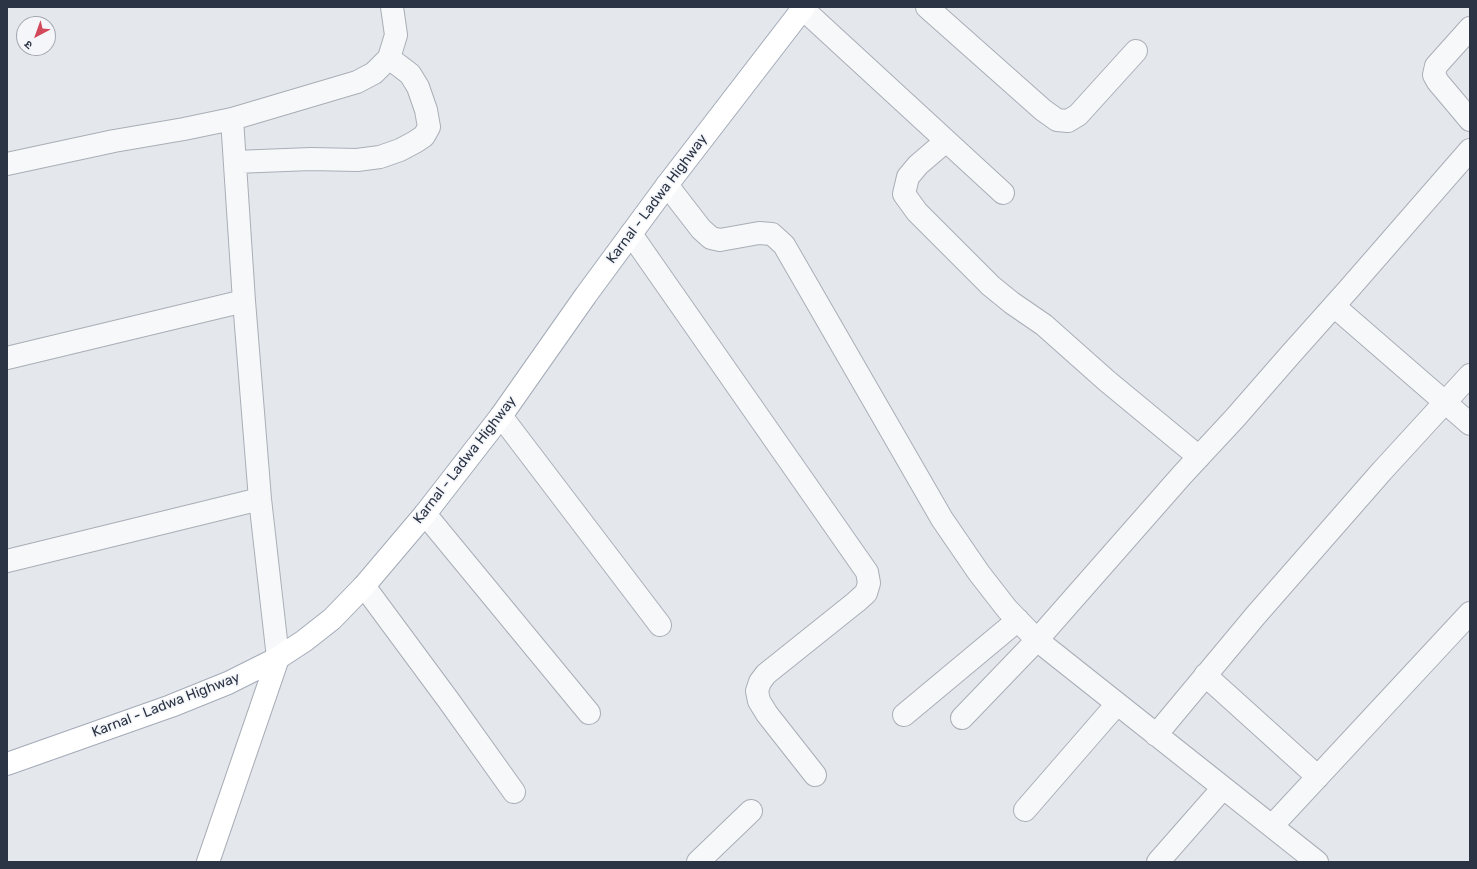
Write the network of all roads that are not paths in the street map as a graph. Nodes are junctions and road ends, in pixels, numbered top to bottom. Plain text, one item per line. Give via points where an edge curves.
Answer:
1 (392, 7) edge
2 (927, 7) edge
3 (803, 8) edge
4 (1470, 28) edge
5 (1136, 52) dead end
6 (389, 58) junction
7 (232, 119) junction
8 (1470, 120) edge
9 (946, 141) junction
10 (1470, 150) edge
11 (235, 162) junction
12 (7, 164) edge
13 (667, 185) junction
14 (1003, 193) dead end
15 (631, 234) junction
16 (244, 301) junction
17 (1334, 306) junction
18 (7, 358) edge
19 (1470, 375) edge
20 (1445, 402) junction
21 (501, 416) junction
22 (1470, 424) edge
23 (1199, 457) junction
24 (260, 499) junction
25 (425, 514) junction
26 (7, 561) edge
27 (364, 586) junction
28 (1470, 613) edge
29 (1018, 620) junction
30 (660, 625) dead end
31 (1037, 640) junction
32 (278, 658) junction
33 (1205, 675) junction
34 (1117, 704) junction
35 (589, 712) dead end
36 (904, 715) dead end
37 (962, 718) dead end
38 (1156, 734) junction
39 (7, 764) edge
40 (815, 775) dead end
41 (1318, 777) junction
42 (1223, 788) junction
43 (514, 792) dead end
44 (1025, 810) dead end
45 (751, 812) dead end
46 (1272, 826) junction
47 (208, 862) edge
48 (698, 862) edge
49 (1158, 862) edge
50 (1317, 862) edge

1 - 6 street via 396,35
2 - 5 street via 1043,110 1058,120 1068,121 1078,115
3 - 9 street
3 - 13 main road, Karnal - Ladwa Highway
4 - 8 street via 1436,66 1434,75
6 - 7 street via 374,74 357,82
6 - 11 street via 410,74 418,87 429,127 424,136 400,150 380,157 358,160
7 - 11 street
7 - 12 street
9 - 14 street
9 - 23 street via 908,177 904,194 917,212 991,286 1044,324 1107,381
10 - 17 street
11 - 16 street
13 - 15 main road, Karnal - Ladwa Highway
13 - 29 street via 711,238 720,240 759,233 772,234 784,245 942,519 979,573
15 - 21 main road, Karnal - Ladwa Highway
15 - 40 street via 867,572 869,583 866,593 766,674 757,691 758,701
16 - 18 street
16 - 24 street
17 - 20 street
17 - 23 street
19 - 20 street
20 - 22 street
20 - 33 street
21 - 25 main road, Karnal - Ladwa Highway
21 - 30 street
23 - 31 street
24 - 26 street
24 - 32 street
25 - 27 main road, Karnal - Ladwa Highway
25 - 35 street
27 - 32 main road, Karnal - Ladwa Highway via 332,619
27 - 43 street
28 - 41 street
29 - 31 street
29 - 36 street
31 - 34 street
31 - 37 street
32 - 39 main road, Karnal - Ladwa Highway via 228,683 171,706
32 - 47 main road
33 - 38 street
33 - 41 street
34 - 38 street
34 - 44 street
38 - 42 street
41 - 46 street
42 - 46 street
42 - 49 street
45 - 48 street
46 - 50 street

